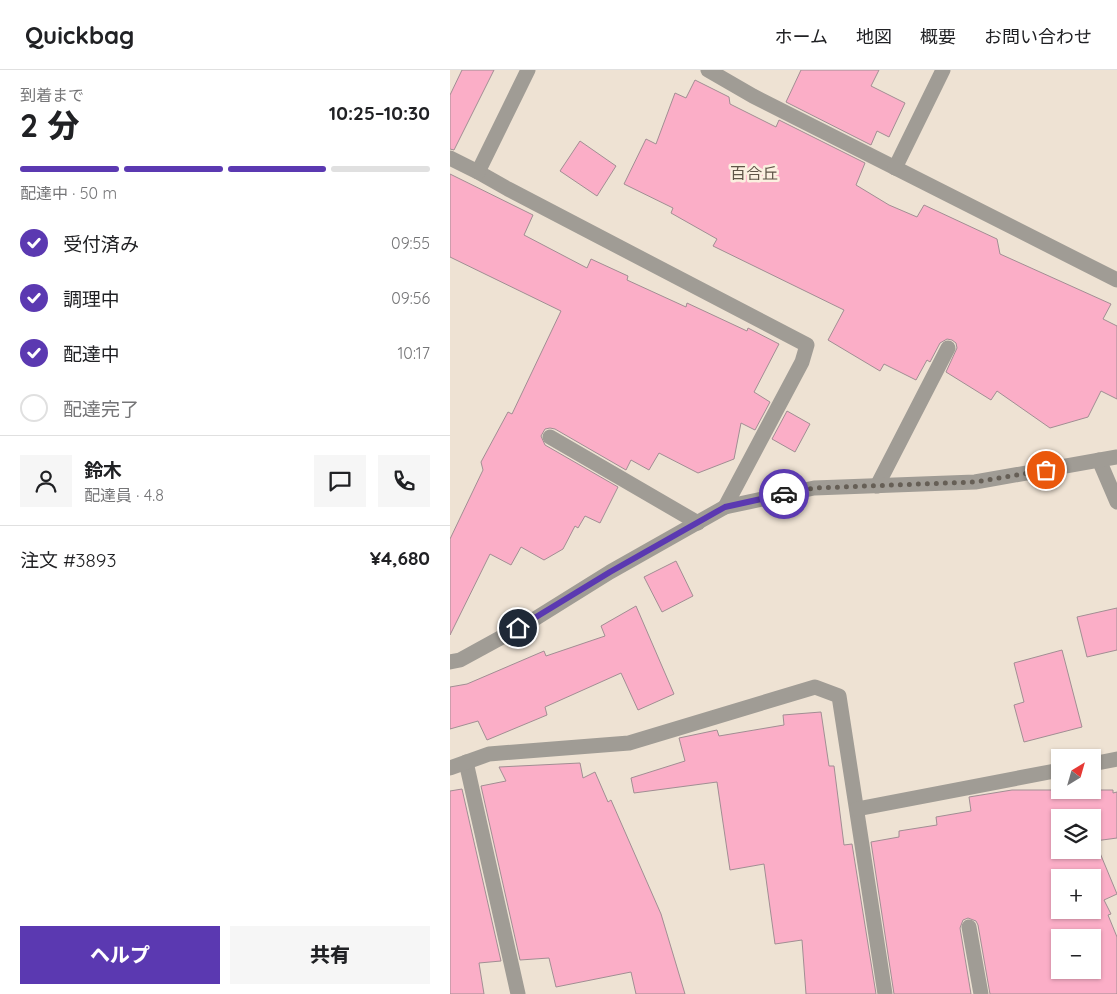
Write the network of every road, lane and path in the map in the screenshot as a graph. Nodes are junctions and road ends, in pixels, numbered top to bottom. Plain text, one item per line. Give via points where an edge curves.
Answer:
1 (528, 70) edge
2 (708, 70) edge
3 (943, 70) edge
4 (450, 158) edge
5 (895, 168) junction
6 (478, 172) junction
7 (1117, 280) edge
8 (948, 348) dead end
9 (550, 437) dead end
10 (1117, 457) edge
11 (1099, 460) junction
12 (877, 486) junction
13 (1117, 502) edge
14 (725, 507) junction
15 (698, 523) junction
16 (453, 659) edge
17 (1117, 759) edge
18 (466, 762) junction
19 (1101, 762) edge
20 (450, 768) edge
21 (1051, 772) edge
22 (857, 809) junction
23 (969, 927) dead end
24 (518, 994) edge
25 (885, 994) edge
26 (981, 994) edge

1 - 6 street
2 - 5 street
3 - 5 street
4 - 6 street
5 - 7 street
6 - 14 street via 807,345 802,362
8 - 12 street
9 - 15 street
10 - 11 street
11 - 12 street via 975,482
11 - 13 street
12 - 14 street via 814,488
14 - 15 street
15 - 16 street via 533,620
17 - 19 street
18 - 20 street
18 - 22 street via 489,754 629,743 815,687 839,696
18 - 24 street
21 - 22 street
22 - 25 street
23 - 26 street

